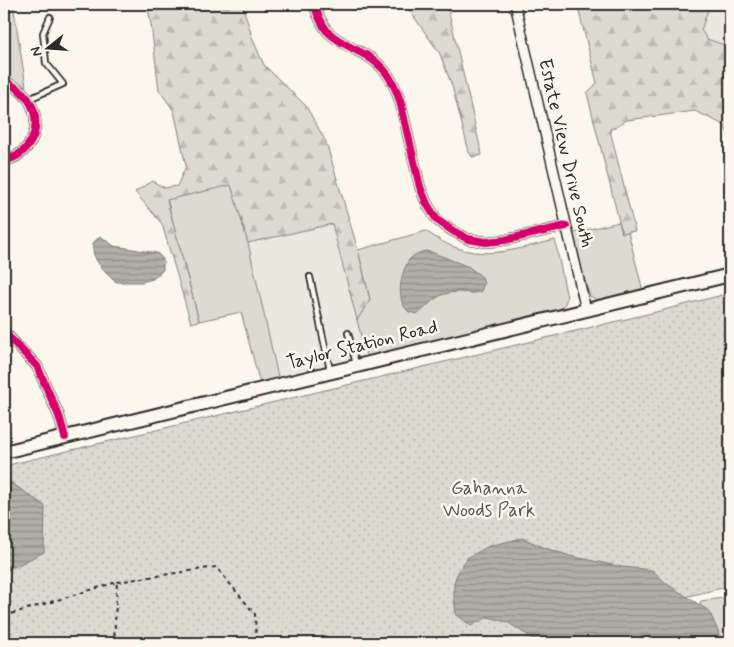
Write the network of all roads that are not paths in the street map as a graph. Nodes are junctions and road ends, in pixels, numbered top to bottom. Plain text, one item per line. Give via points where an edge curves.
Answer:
1 (314, 4) edge
2 (515, 4) edge
3 (50, 17) dead end
4 (4, 82) edge
5 (29, 99) junction
6 (4, 161) edge
7 (566, 226) junction
8 (730, 275) edge
9 (310, 277) dead end
10 (586, 310) junction
11 (4, 332) edge
12 (348, 333) dead end
13 (356, 366) junction
14 (330, 372) junction
15 (65, 437) junction
16 (4, 452) edge

1 - 7 street via 327,31 386,71 400,100 420,187 437,220 468,239 486,242
2 - 7 street, Estate View Drive South
3 - 5 lane via 43,33 46,64 63,84
4 - 5 street
5 - 6 street via 36,119 32,139 19,155
7 - 10 street, Estate View Drive South
8 - 10 main road, Taylor Station Road
9 - 14 lane
10 - 13 main road, Taylor Station Road
11 - 15 street via 37,366
12 - 13 lane
13 - 14 main road, Taylor Station Road
14 - 15 main road, Taylor Station Road
15 - 16 main road, Taylor Station Road

